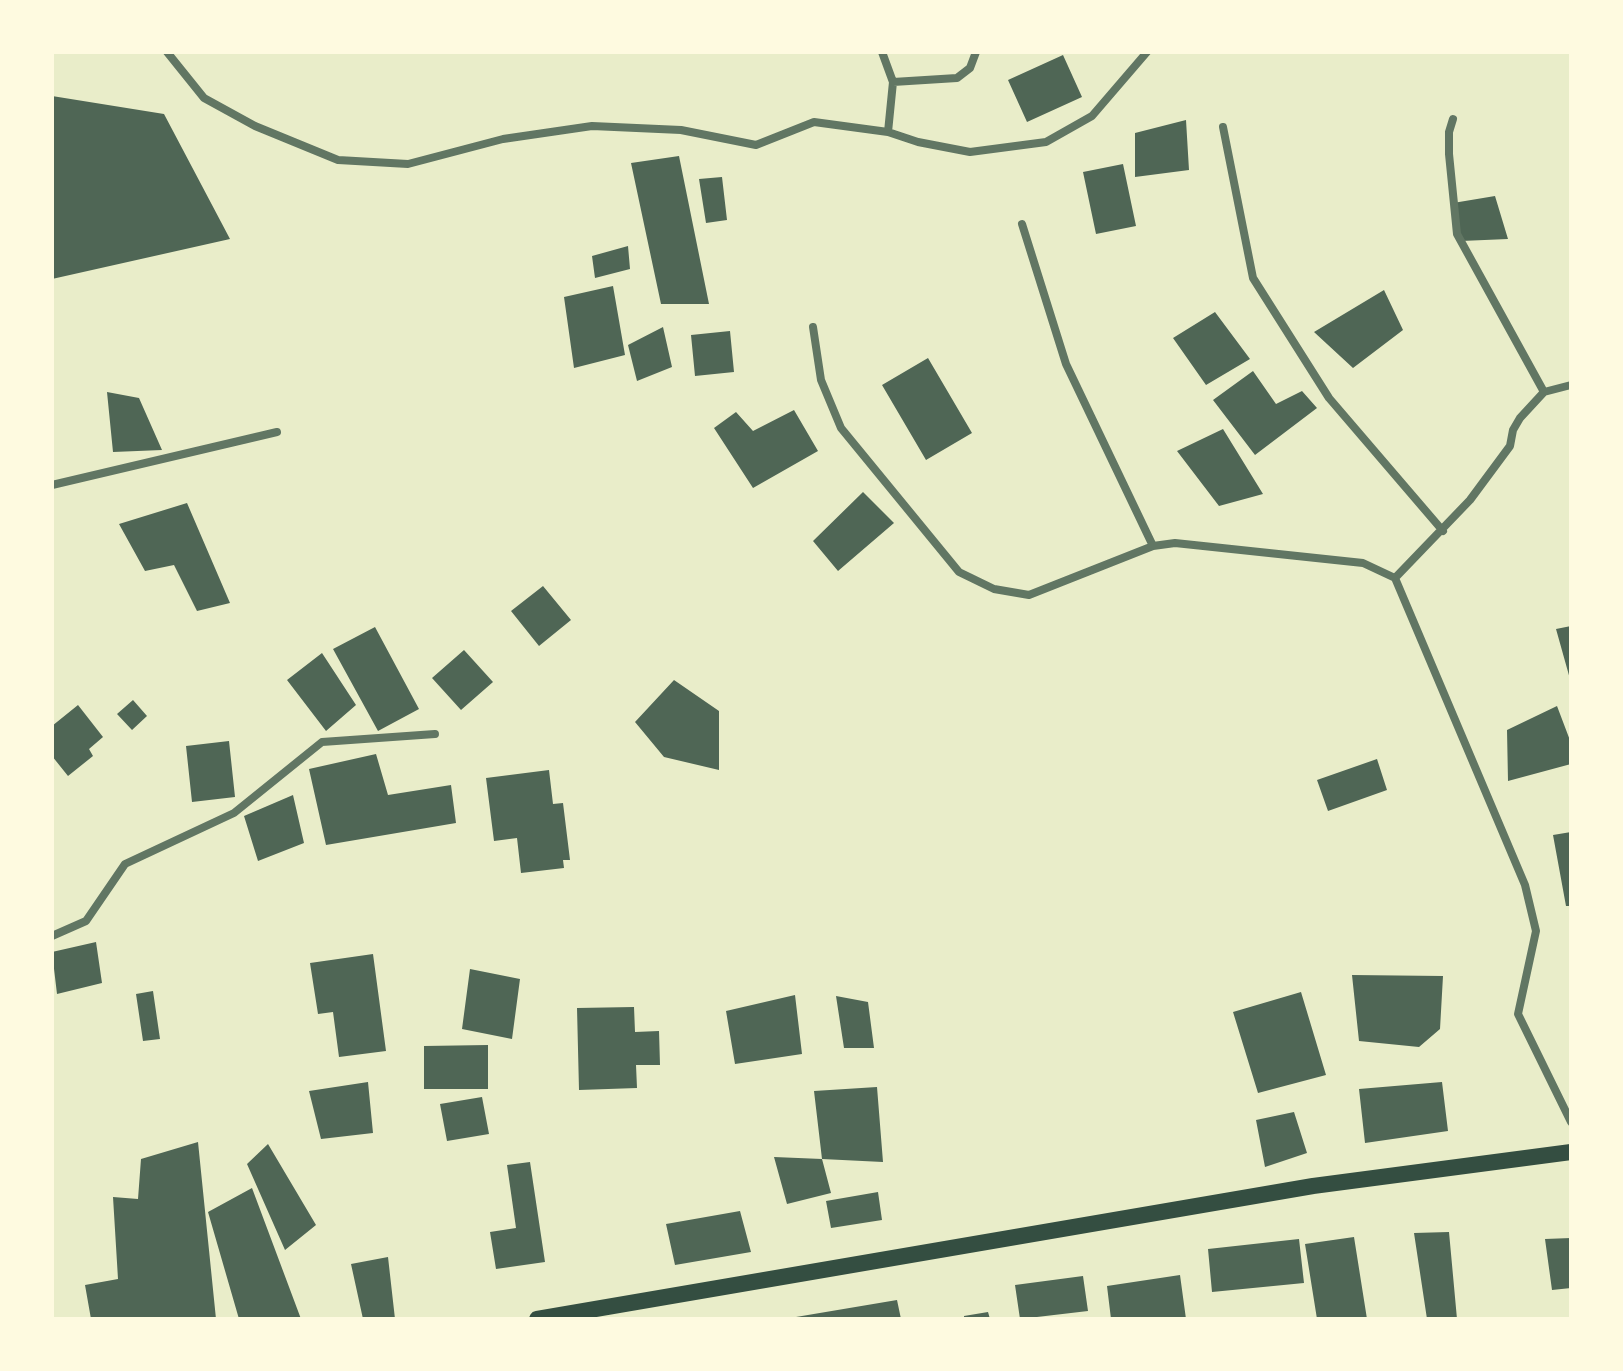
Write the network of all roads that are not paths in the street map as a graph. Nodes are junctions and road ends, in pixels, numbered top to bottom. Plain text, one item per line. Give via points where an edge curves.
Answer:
1 (167, 52) edge
2 (882, 52) edge
3 (976, 52) edge
4 (1147, 52) edge
5 (893, 82) junction
6 (1453, 119) dead end
7 (1223, 127) dead end
8 (888, 132) junction
9 (1022, 224) dead end
10 (813, 327) dead end
11 (1571, 385) edge
12 (1544, 392) junction
13 (277, 432) dead end
14 (52, 485) edge
15 (1443, 531) junction
16 (1153, 546) junction
17 (1395, 578) junction
18 (435, 734) dead end
19 (52, 936) edge
20 (1571, 1122) edge
21 (1571, 1152) edge
22 (537, 1319) edge

1 - 8 street via 204,98 338,160 408,164 503,139 592,126 681,130 756,145 814,122
2 - 5 street
3 - 5 street via 970,68 957,78
4 - 8 street via 1092,116 1046,142 970,152
5 - 8 street
6 - 12 street via 1449,154 1457,234
7 - 15 street via 1253,278 1329,398
9 - 16 street via 1066,364
10 - 16 street via 821,380 841,428 959,572 994,589 1029,595
11 - 12 street
12 - 15 street via 1520,418 1510,446
13 - 14 street
15 - 17 street
16 - 17 street via 1175,543 1363,563
17 - 20 street via 1525,885 1536,931 1518,1014
18 - 19 street via 322,742 234,813 125,864 86,921
21 - 22 main road via 1313,1186

